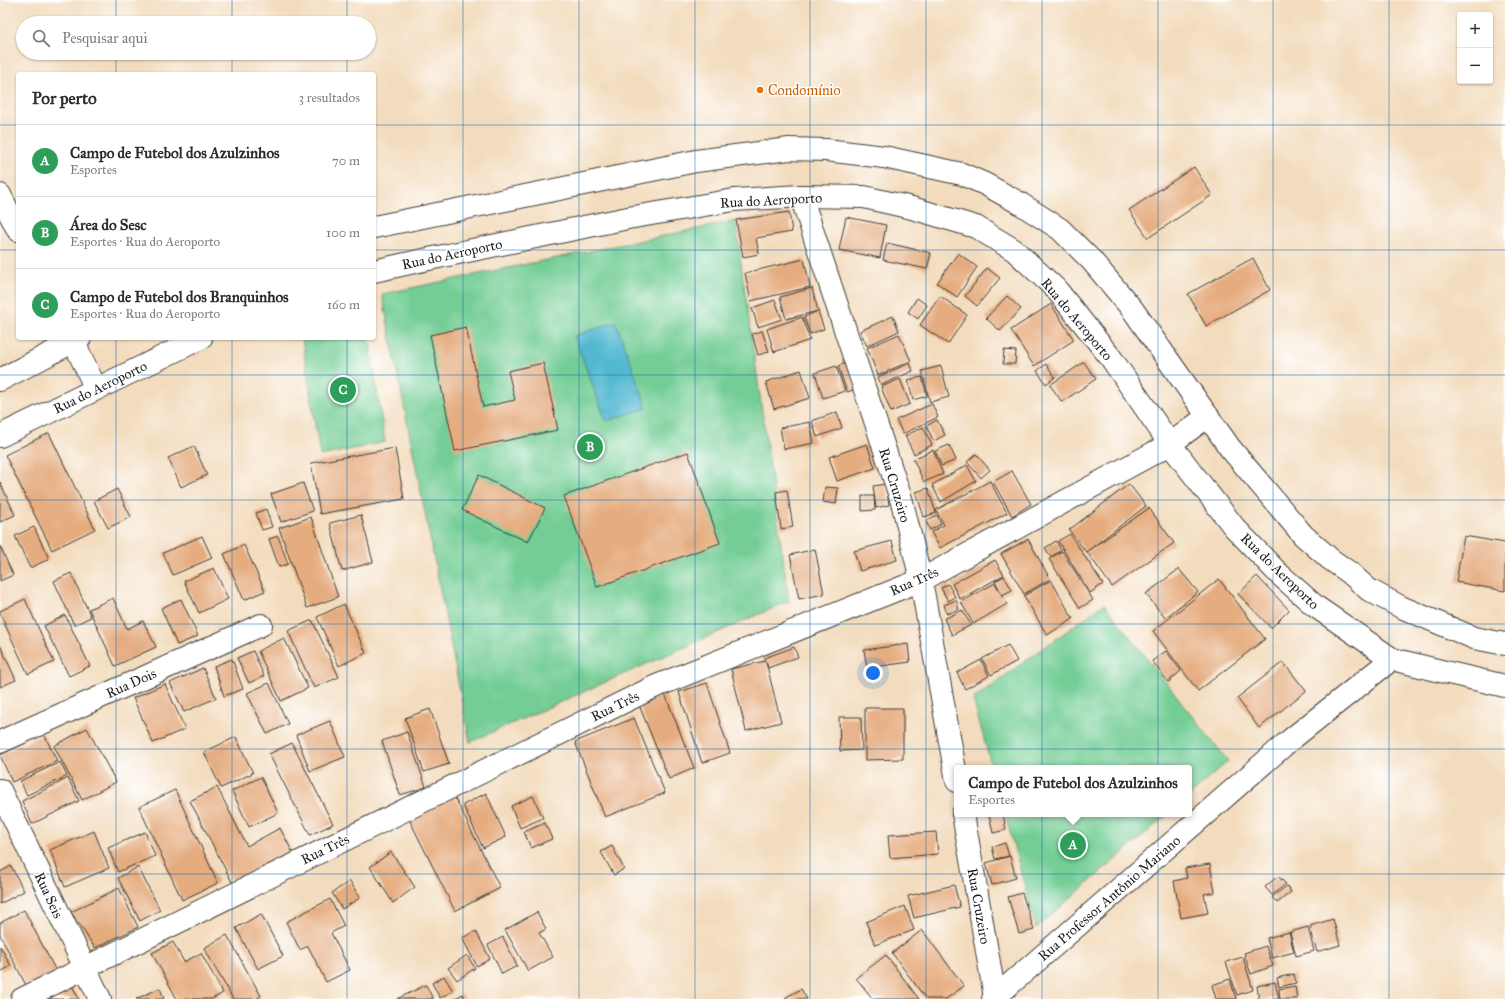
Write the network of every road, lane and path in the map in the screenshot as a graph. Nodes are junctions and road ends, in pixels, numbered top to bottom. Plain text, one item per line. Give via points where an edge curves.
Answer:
1 (0, 195) edge
2 (801, 196) junction
3 (16, 226) edge
4 (376, 227) edge
5 (376, 272) edge
6 (74, 340) edge
7 (76, 340) edge
8 (197, 340) edge
9 (0, 380) edge
10 (96, 389) junction
11 (1208, 416) junction
12 (0, 436) edge
13 (1170, 444) junction
14 (921, 580) junction
15 (261, 625) dead end
16 (1505, 644) edge
17 (1392, 659) junction
18 (1505, 686) edge
19 (0, 742) edge
20 (954, 765) edge
21 (0, 790) edge
22 (964, 817) edge
23 (84, 968) junction
24 (994, 998) edge
25 (22, 999) edge
26 (100, 999) edge

1 - 3 street
2 - 5 street, Rua do Aeroporto via 734,200 628,218
2 - 13 street, Rua do Aeroporto via 864,197 912,208 976,227 1014,250 1056,289 1111,358
2 - 14 street, Rua Cruzeiro via 902,502
4 - 11 street via 696,160 753,152 789,149 826,150 930,166 962,174 985,184 1060,229 1092,261 1133,310
6 - 9 street
7 - 10 street
8 - 10 street, Rua do Aeroporto
10 - 12 street, Rua do Aeroporto
11 - 13 street, Rua Três
11 - 16 street via 1230,448 1302,535 1369,590 1401,607 1474,638
13 - 14 street, Rua Três
13 - 17 street, Rua do Aeroporto via 1234,527 1278,573 1315,606
14 - 20 street, Rua Cruzeiro
14 - 23 street, Rua Três via 654,687
15 - 19 street, Rua Dois
17 - 18 street, Rua do Aeroporto
17 - 24 street, Rua Professor Antônio Mariano via 1289,741
21 - 23 street, Rua Seis
22 - 24 street, Rua Cruzeiro
23 - 25 street, Rua Três
23 - 26 street, Rua Seis

